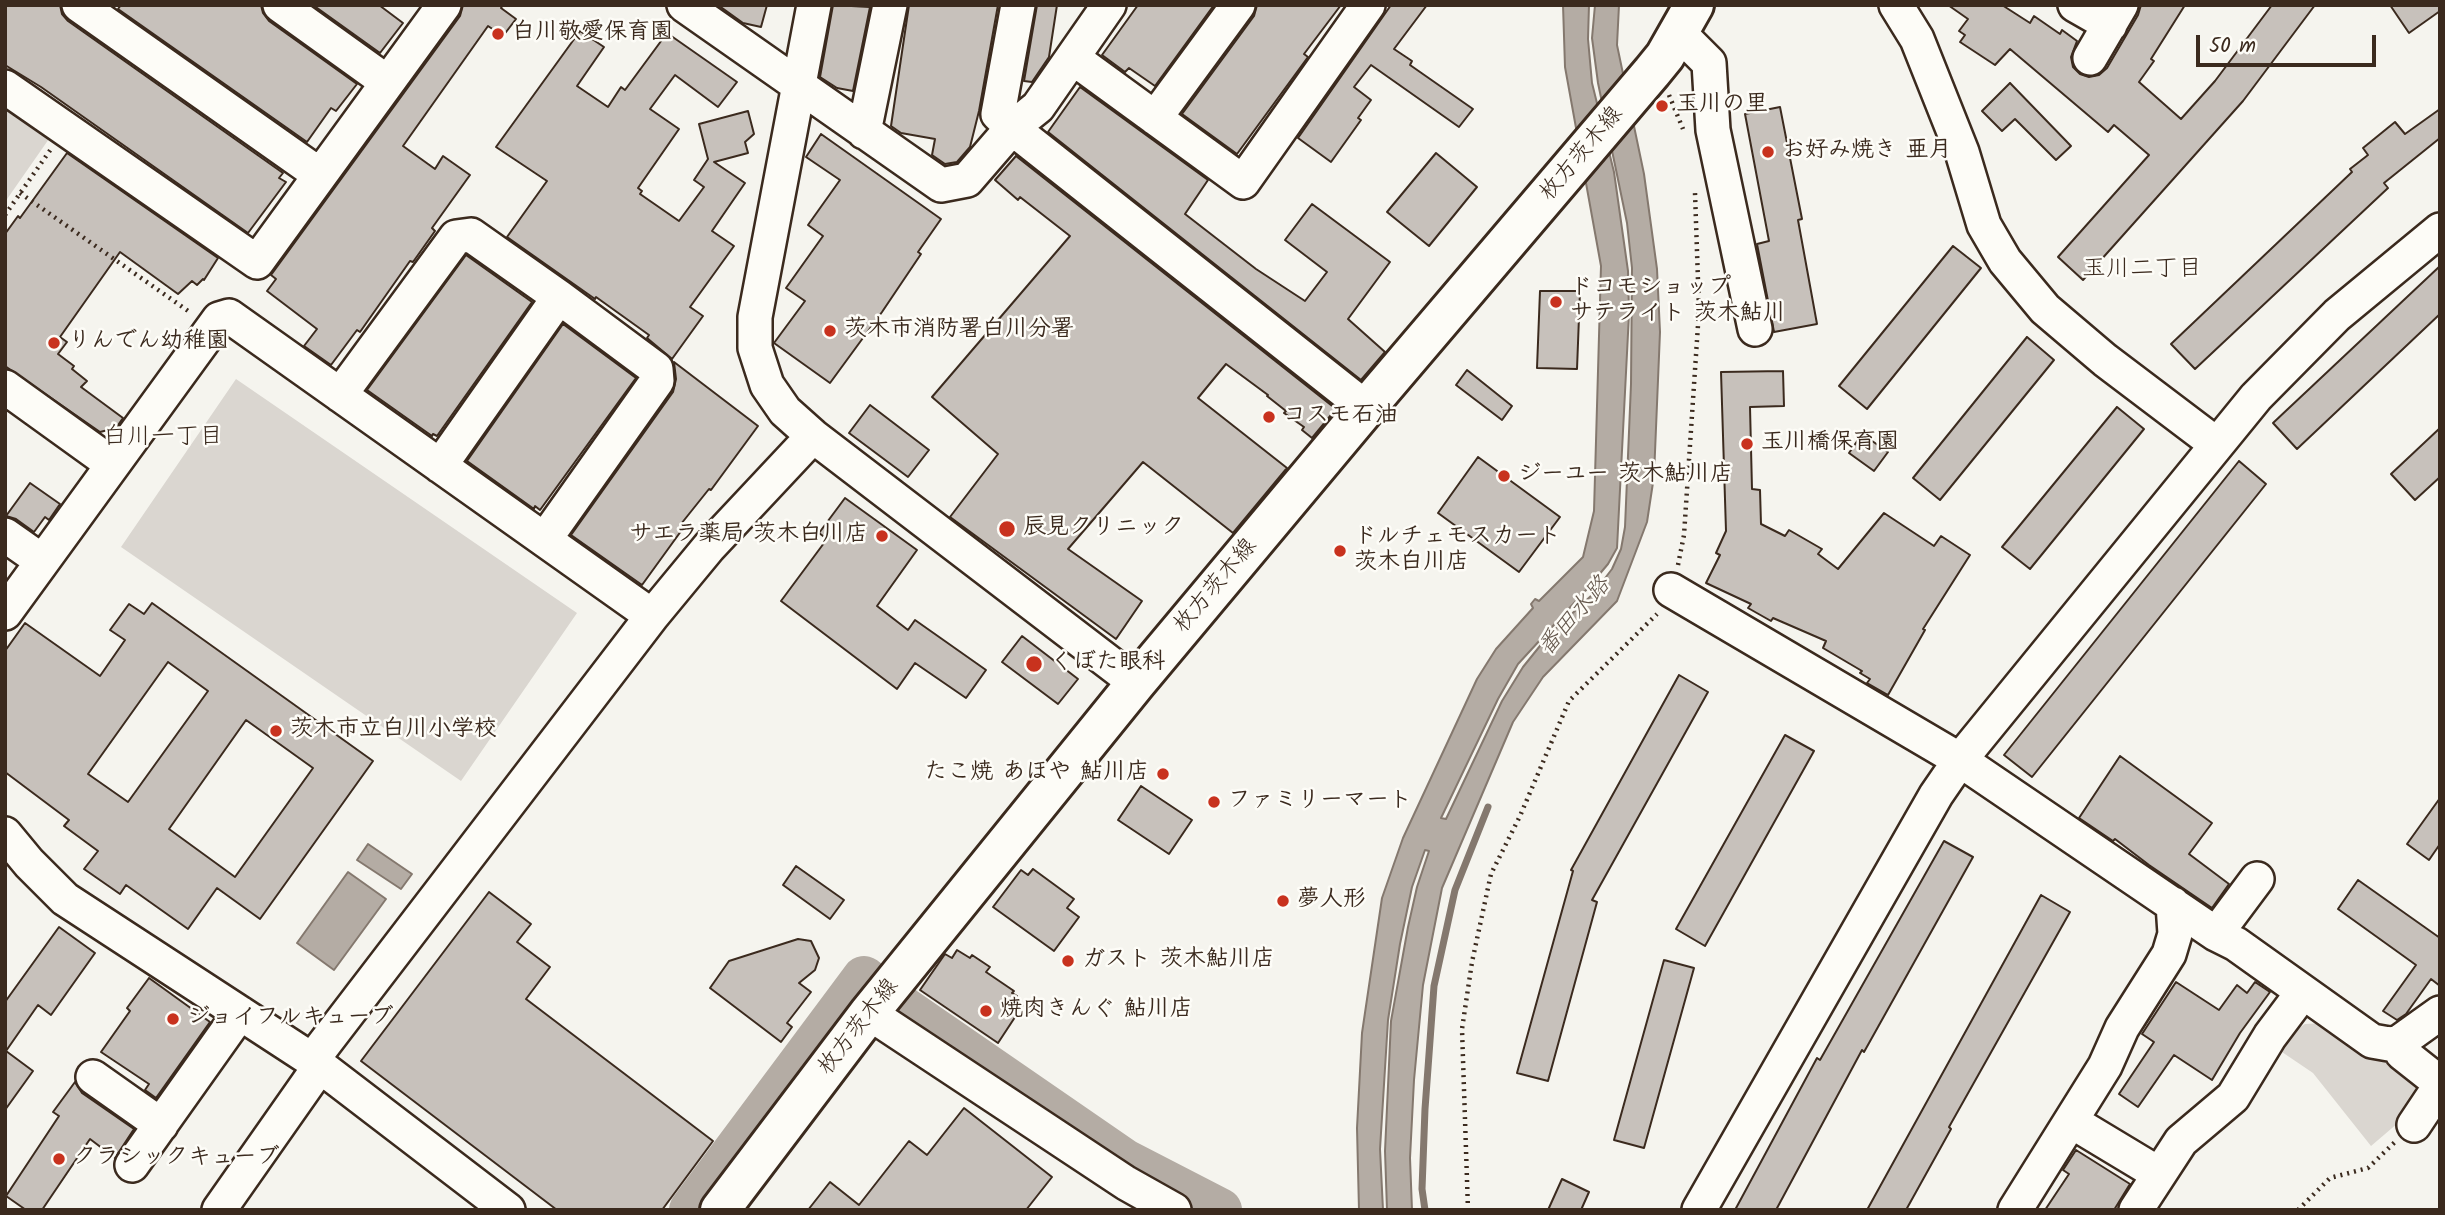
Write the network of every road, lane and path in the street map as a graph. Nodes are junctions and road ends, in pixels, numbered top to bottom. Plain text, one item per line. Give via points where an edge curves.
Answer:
1 (79, 5) edge
2 (280, 5) edge
3 (444, 5) edge
4 (684, 5) edge
5 (814, 5) edge
6 (890, 5) edge
7 (1018, 5) edge
8 (1109, 5) edge
9 (1238, 5) edge
10 (1896, 5) edge
11 (2075, 5) edge
12 (1365, 6) edge
13 (2115, 15) edge
14 (717, 16) edge
15 (1687, 19) edge
16 (1073, 58) junction
17 (2090, 58) dead end
18 (1648, 77) junction
19 (387, 82) junction
20 (5, 87) edge
21 (799, 87) junction
22 (1155, 118) junction
23 (1012, 128) junction
24 (65, 129) junction
25 (864, 132) junction
26 (1685, 141) dead end
27 (320, 175) junction
28 (1695, 190) dead end
29 (20, 193) junction
30 (5, 215) edge
31 (2440, 230) edge
32 (559, 297) junction
33 (212, 328) junction
34 (1755, 329) dead end
35 (5, 387) edge
36 (340, 395) junction
37 (1366, 408) junction
38 (813, 436) junction
39 (2216, 444) junction
40 (112, 464) junction
41 (440, 466) junction
42 (5, 534) edge
43 (545, 539) junction
44 (42, 561) junction
45 (1671, 590) junction
46 (5, 613) edge
47 (652, 616) junction
48 (1136, 683) junction
49 (1960, 760) junction
50 (5, 834) edge
51 (2257, 879) dead end
52 (2173, 904) junction
53 (2216, 934) junction
54 (2302, 992) junction
55 (880, 1000) junction
56 (240, 1013) junction
57 (2440, 1013) edge
58 (2398, 1043) junction
59 (316, 1063) junction
60 (93, 1077) dead end
61 (2440, 1084) edge
62 (2071, 1121) junction
63 (161, 1125) junction
64 (2414, 1125) joint
65 (132, 1165) dead end
66 (2159, 1174) junction
67 (219, 1210) edge
68 (508, 1210) edge
69 (720, 1210) edge
70 (1174, 1210) edge
71 (1468, 1210) edge
72 (1699, 1210) edge
73 (2015, 1210) edge
74 (2136, 1210) edge
75 (2298, 1210) edge

1 - 27 street
2 - 19 street
3 - 19 street
4 - 14 street
5 - 21 street
6 - 25 street
7 - 23 street via 998,114
8 - 16 street
9 - 22 street
10 - 39 street via 1917,39 1962,152 1983,225 2006,261 2045,309
11 - 13 street
12 - 22 street via 1243,182
13 - 17 street
14 - 21 street
15 - 18 main road, 枚方茨木線
15 - 34 street via 1709,63 1713,130
16 - 22 street
16 - 23 street via 1038,107
18 - 26 path via 1667,90
18 - 37 main road, 枚方茨木線
19 - 27 street
20 - 24 street
21 - 25 street
21 - 38 street via 755,317 755,348 767,385 785,411
23 - 25 street via 967,180 941,185
23 - 37 street
24 - 27 street via 257,262
24 - 29 path
28 - 45 path via 1699,310 1684,535
29 - 30 path
29 - 33 path
31 - 39 street via 2337,315
32 - 36 street via 471,235 456,237
32 - 41 street
32 - 43 street via 656,369 657,381
33 - 36 street via 229,316
33 - 40 street
35 - 40 street
36 - 41 street
37 - 48 main road, 枚方茨木線
38 - 47 street via 709,547
38 - 48 street
39 - 49 street
40 - 44 street
41 - 43 street
42 - 44 street
43 - 47 street
44 - 46 street
45 - 49 street
45 - 71 path via 1655,617 1569,701 1491,874 1462,1029
47 - 59 street
48 - 55 main road, 枚方茨木線
49 - 52 street
49 - 72 street
50 - 56 street via 65,899
51 - 53 street
52 - 53 street
52 - 62 street via 2175,933 2169,954
53 - 54 street
54 - 58 street via 2372,1041
54 - 66 street via 2233,1097 2181,1141
55 - 69 main road, 枚方茨木線
55 - 70 street via 1116,1177
56 - 59 street
56 - 63 street
57 - 58 street
58 - 61 street via 2402,1053
59 - 67 street
59 - 68 street
60 - 63 street
61 - 64 street
62 - 66 street
62 - 73 street
63 - 65 street
64 - 75 path via 2368,1167 2330,1178
66 - 74 street

